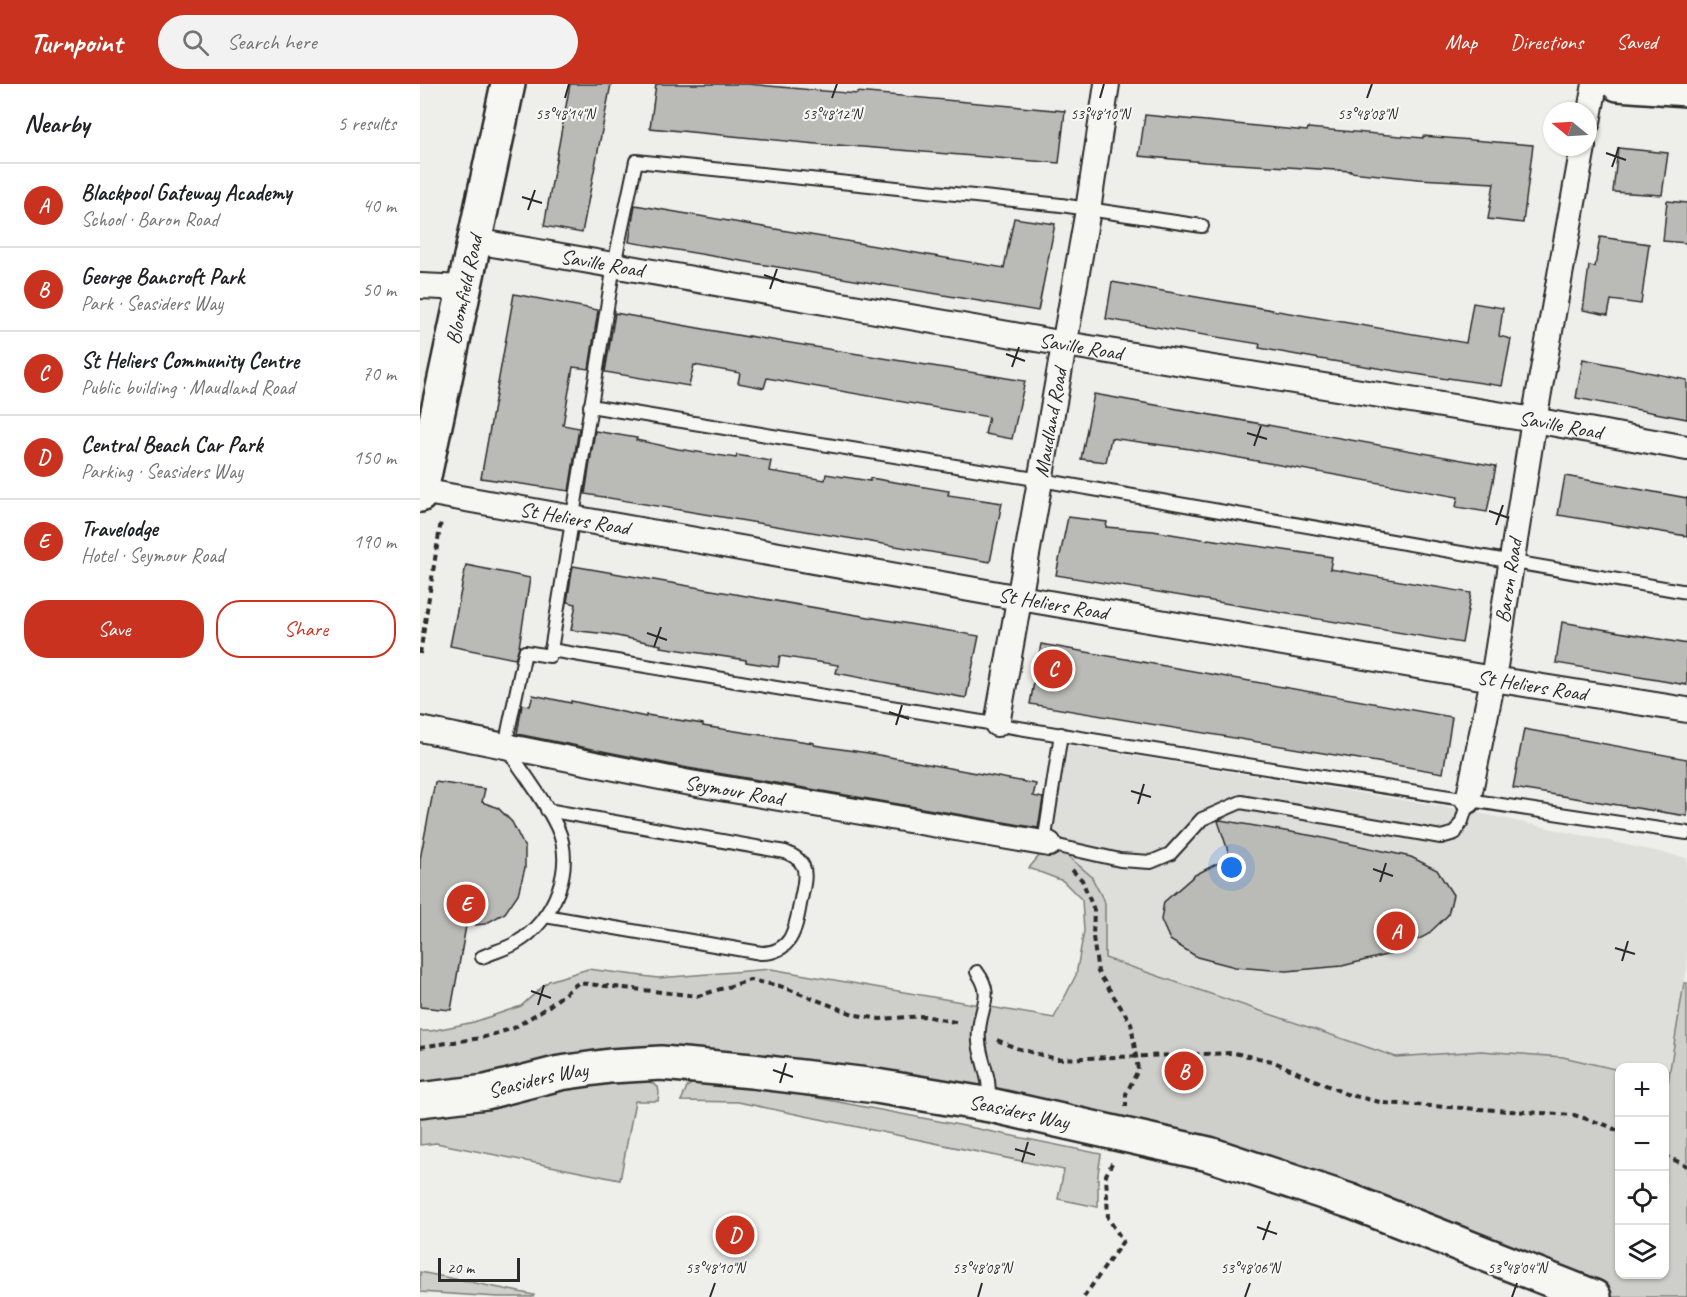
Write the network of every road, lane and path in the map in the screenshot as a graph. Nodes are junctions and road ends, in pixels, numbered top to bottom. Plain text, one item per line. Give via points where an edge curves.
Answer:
1 (508, 84) edge
2 (1107, 84) edge
3 (1595, 84) edge
4 (1618, 84) edge
5 (1687, 89) edge
6 (1592, 102) edge
7 (1581, 156) edge
8 (1088, 210) junction
9 (1202, 226) dead end
10 (475, 240) junction
11 (614, 265) junction
12 (420, 286) edge
13 (465, 288) junction
14 (1065, 345) junction
15 (590, 406) junction
16 (1534, 420) junction
17 (1687, 448) edge
18 (1041, 480) junction
19 (420, 493) edge
20 (572, 519) junction
21 (1511, 562) junction
22 (1687, 592) edge
23 (1020, 598) junction
24 (551, 650) junction
25 (1493, 679) junction
26 (1687, 710) edge
27 (997, 724) junction
28 (420, 729) edge
29 (1061, 734) junction
30 (505, 746) junction
31 (1468, 801) junction
32 (547, 810) junction
33 (1687, 833) edge
34 (1041, 842) junction
35 (544, 916) junction
36 (482, 957) dead end
37 (977, 972) dead end
38 (979, 1031) junction
39 (420, 1047) edge
40 (1136, 1056) junction
41 (420, 1100) edge
42 (990, 1105) junction
43 (1126, 1112) dead end
44 (1615, 1130) edge
45 (1669, 1157) edge
46 (1113, 1160) dead end
47 (1687, 1167) edge
48 (1084, 1297) edge
49 (1594, 1297) edge

1 - 10 street, Bloomfield Road
2 - 8 street, Maudland Road
3 - 6 street
4 - 5 street
7 - 16 street, Baron Road
8 - 9 lane
8 - 11 lane via 636,160
8 - 14 street, Maudland Road
10 - 11 street, Saville Road
10 - 13 street, Bloomfield Road
11 - 14 street, Saville Road
11 - 15 lane
12 - 13 street
13 - 19 street, Bloomfield Road
14 - 16 street, Saville Road
14 - 18 street, Maudland Road
15 - 18 lane
15 - 20 lane
16 - 17 street, Saville Road
16 - 21 street, Baron Road
18 - 21 lane
18 - 23 street, Maudland Road
19 - 20 street, St Heliers Road
20 - 23 street, St Heliers Road
20 - 24 lane
21 - 22 lane
21 - 25 street, Baron Road
23 - 25 street, St Heliers Road
23 - 27 street, Maudland Road
24 - 27 lane
24 - 30 lane via 550,656 525,652
25 - 26 street, St Heliers Road
25 - 31 street, Baron Road
27 - 29 lane
28 - 30 street, Seymour Road
29 - 31 lane
29 - 34 lane
30 - 32 lane
30 - 34 street, Seymour Road via 685,782
31 - 33 lane
31 - 34 lane via 1455,833 1441,837 1241,802 1202,819 1170,854 1151,862 1120,860
32 - 35 lane via 565,853 556,898
32 - 35 lane via 784,852 804,867 804,884 796,928 782,948 773,953
34 - 40 path via 1082,880 1095,909 1093,937 1098,972 1131,1023
35 - 36 lane via 516,943
37 - 38 lane via 986,992
38 - 39 path via 963,1023 924,1016 880,1019 855,1015 780,986 750,980 698,996 578,983 514,1028 481,1038
38 - 40 path via 1016,1048 1056,1059
38 - 42 lane
40 - 43 path via 1138,1070 1126,1094
40 - 44 path via 1234,1053 1272,1060 1347,1094 1384,1102 1574,1115
41 - 42 street, Seasiders Way via 486,1092 560,1073 661,1063 876,1086
42 - 49 street, Seasiders Way via 1209,1154 1350,1200
45 - 47 path
46 - 48 path via 1106,1175 1108,1218 1123,1241

